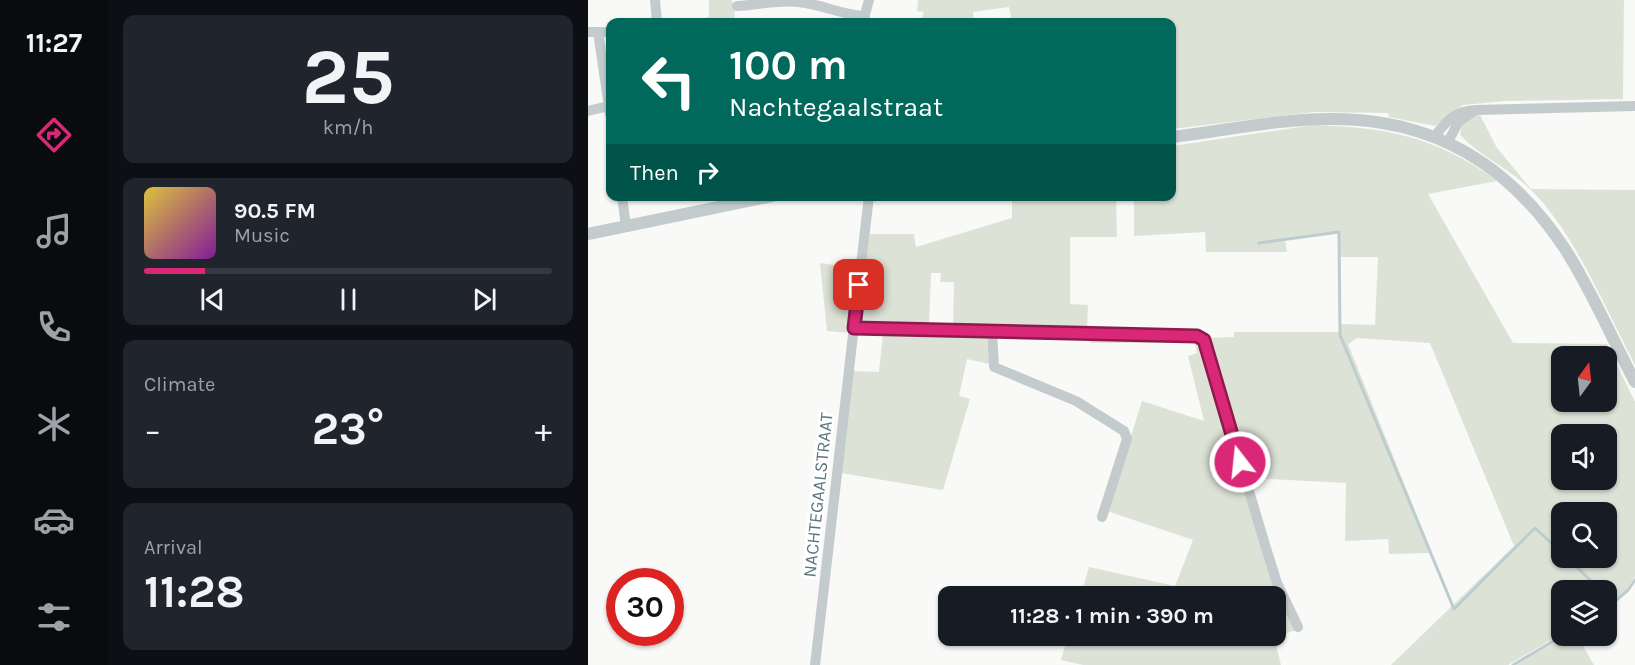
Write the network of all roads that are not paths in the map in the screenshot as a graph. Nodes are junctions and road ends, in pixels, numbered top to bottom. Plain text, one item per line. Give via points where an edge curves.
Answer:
1 (655, 0) edge
2 (869, 0) edge
3 (737, 6) dead end
4 (657, 18) edge
5 (859, 18) edge
6 (864, 18) edge
7 (593, 32) edge
8 (606, 92) edge
9 (1635, 106) edge
10 (606, 110) edge
11 (1476, 110) junction
12 (588, 111) edge
13 (1176, 136) edge
14 (1436, 136) junction
15 (1448, 142) junction
16 (623, 201) edge
17 (748, 201) edge
18 (868, 201) edge
19 (626, 226) junction
20 (588, 234) edge
21 (854, 328) junction
22 (992, 332) junction
23 (1635, 382) edge
24 (1102, 517) dead end
25 (1298, 627) dead end
26 (815, 665) edge

1 - 4 street
2 - 6 street
3 - 5 street via 794,1 829,7
7 - 8 street
9 - 11 street
10 - 12 street
11 - 14 street via 1450,117
11 - 15 street via 1459,121
13 - 14 street via 1329,118 1396,124
14 - 15 street
15 - 23 street via 1497,172 1543,220 1565,250
16 - 19 street
17 - 19 street
18 - 21 street, NACHTEGAALSTRAAT
19 - 20 street
21 - 22 street
21 - 26 street, NACHTEGAALSTRAAT
22 - 24 street via 994,367 1076,401 1124,431 1126,439
22 - 25 street via 1197,336 1204,340 1277,583

